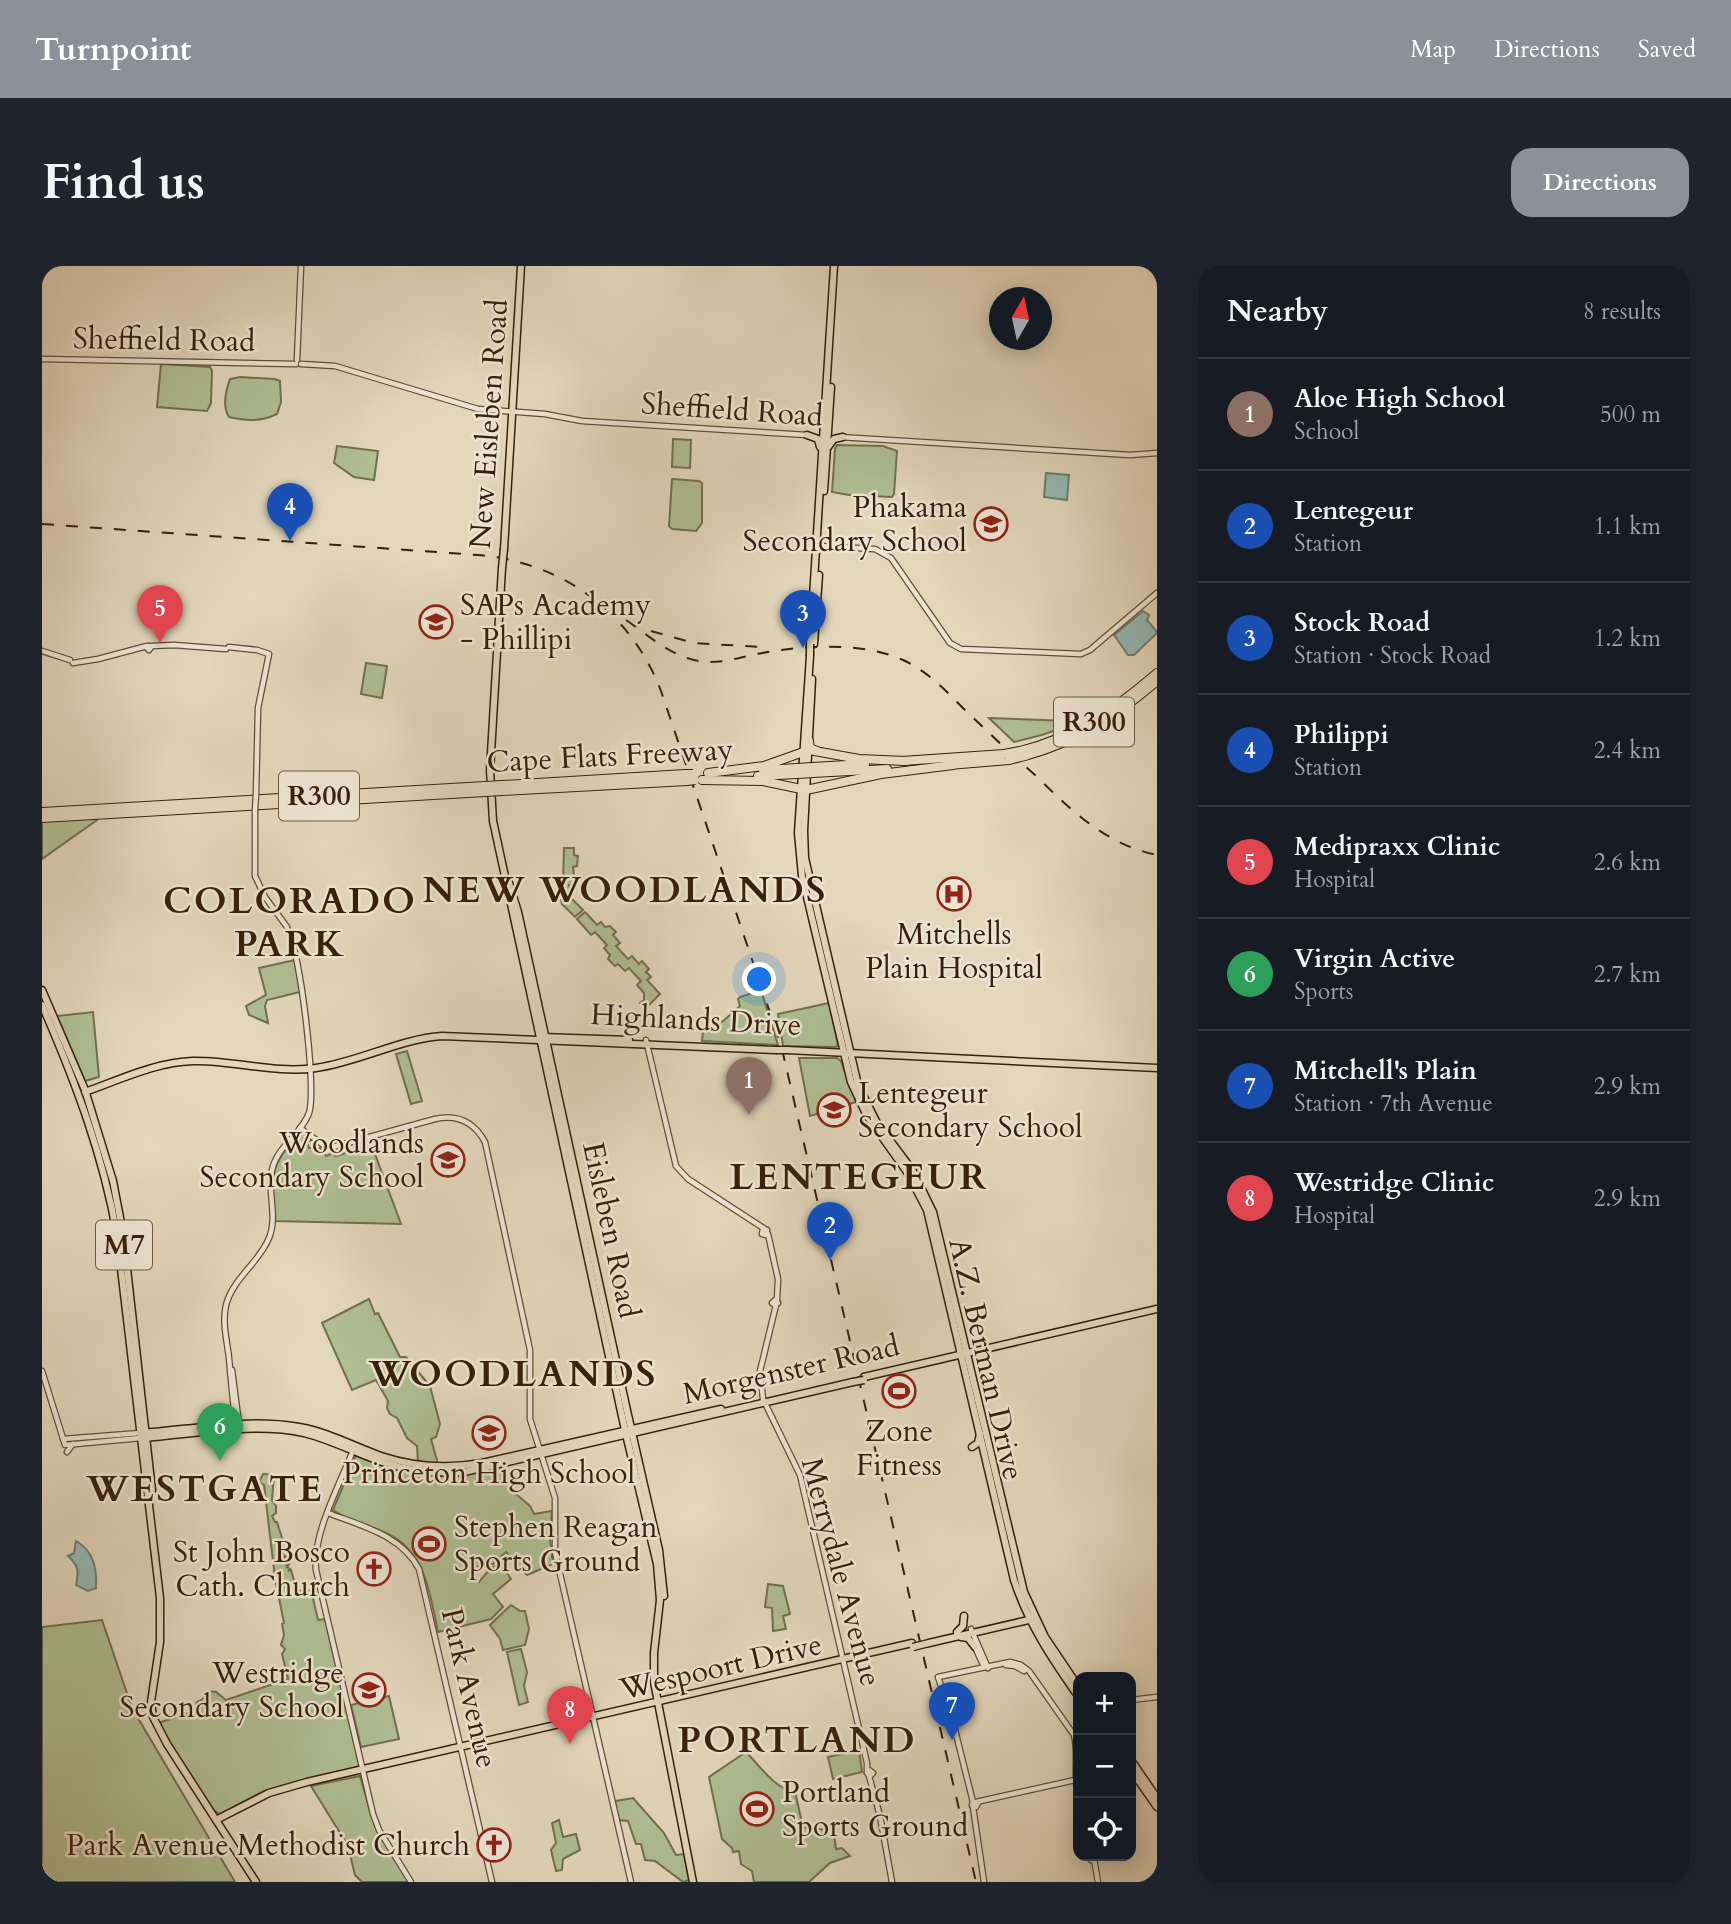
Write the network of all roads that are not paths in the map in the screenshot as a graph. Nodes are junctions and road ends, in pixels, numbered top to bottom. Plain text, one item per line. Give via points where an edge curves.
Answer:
1 (301, 266) edge
2 (521, 266) edge
3 (836, 266) edge
4 (42, 359) edge
5 (299, 362) junction
6 (512, 412) junction
7 (807, 435) junction
8 (825, 437) junction
9 (843, 437) junction
10 (1157, 453) edge
11 (824, 454) junction
12 (819, 546) junction
13 (1157, 593) edge
14 (42, 651) edge
15 (812, 656) junction
16 (1157, 673) edge
17 (1157, 681) edge
18 (807, 747) junction
19 (1022, 753) junction
20 (1006, 757) junction
21 (906, 761) junction
22 (953, 765) junction
23 (813, 770) junction
24 (799, 774) junction
25 (695, 777) junction
26 (803, 790) junction
27 (487, 791) junction
28 (42, 812) edge
29 (42, 818) edge
30 (42, 990) edge
31 (42, 1006) edge
32 (543, 1039) junction
33 (646, 1042) junction
34 (846, 1051) junction
35 (1157, 1068) edge
36 (310, 1069) junction
37 (82, 1092) junction
38 (300, 1128) junction
39 (1157, 1311) edge
40 (965, 1355) junction
41 (42, 1371) edge
42 (763, 1401) junction
43 (197, 1422) dead end
44 (238, 1428) junction
45 (186, 1429) junction
46 (629, 1432) junction
47 (980, 1433) junction
48 (144, 1435) junction
49 (63, 1438) junction
50 (74, 1444) junction
51 (972, 1447) dead end
52 (354, 1448) junction
53 (67, 1452) dead end
54 (541, 1452) junction
55 (328, 1513) junction
56 (964, 1616) dead end
57 (1031, 1617) junction
58 (970, 1631) junction
59 (957, 1632) junction
60 (950, 1638) junction
61 (929, 1641) junction
62 (975, 1647) junction
63 (843, 1661) junction
64 (986, 1668) junction
65 (1073, 1679) edge
66 (1073, 1689) edge
67 (1157, 1697) edge
68 (1136, 1699) edge
69 (660, 1703) junction
70 (593, 1718) junction
71 (1074, 1735) edge
72 (462, 1749) junction
73 (1136, 1767) edge
74 (362, 1771) junction
75 (1136, 1777) edge
76 (1073, 1781) edge
77 (1157, 1798) edge
78 (976, 1804) junction
79 (1157, 1807) edge
80 (216, 1820) junction
81 (1092, 1861) edge
82 (257, 1882) edge
83 (411, 1882) edge
84 (492, 1882) edge
85 (631, 1882) edge
86 (695, 1882) edge
87 (892, 1882) edge
88 (984, 1882) edge
89 (1097, 1882) edge

1 - 5 street
2 - 6 main road, New Eisleben Road
3 - 8 main road
4 - 5 street, Sheffield Road
5 - 6 street, Sheffield Road via 335,366 472,408
6 - 7 street, Sheffield Road via 582,421
6 - 27 main road, New Eisleben Road, bridge
7 - 8 street, Sheffield Road
7 - 11 main road via 818,439
8 - 9 street, Sheffield Road
8 - 11 main road
9 - 10 street, Sheffield Road
9 - 11 main road via 832,441
11 - 12 main road
12 - 13 street via 875,549 891,558 950,643 961,649 1081,654
12 - 15 main road, bridge
14 - 36 street, bridge via 71,661 149,648 228,648 269,654 258,708 254,860 261,891 294,944
15 - 18 main road
15 - 18 main road
16 - 19 highway, Cape Flats Freeway / R300 via 1084,727
17 - 19 highway, Cape Flats Freeway / R300 via 1106,722 1063,744
18 - 21 highway via 844,757
18 - 24 main road
18 - 25 highway via 764,766
18 - 26 main road
19 - 20 highway, Cape Flats Freeway / R300, bridge
20 - 21 highway, Cape Flats Freeway / R300
20 - 22 highway, Cape Flats Freeway / R300
21 - 23 highway, Cape Flats Freeway / R300
22 - 23 highway, Cape Flats Freeway / R300
22 - 26 highway
23 - 24 highway, Cape Flats Freeway / R300, bridge
24 - 25 highway, Cape Flats Freeway / R300
24 - 26 main road
25 - 26 highway via 763,781
25 - 27 highway, Cape Flats Freeway / R300, bridge
26 - 34 main road, A.Z. Berman Drive via 805,863
27 - 28 highway, Cape Flats Freeway / R300
27 - 29 highway, Cape Flats Freeway / R300
27 - 32 main road, New Eisleben Road via 518,912
30 - 37 main road, M7
31 - 37 main road, M7
32 - 33 main road, Highlands Drive
32 - 36 main road, Highlands Drive via 432,1037
32 - 46 main road, Eisleben Road
33 - 34 main road, Highlands Drive, bridge
33 - 42 street, Merrydale Avenue via 676,1166 688,1179 757,1223 764,1233 776,1271 776,1288 760,1374
34 - 35 main road, Highlands Drive
34 - 40 main road, A.Z. Berman Drive via 853,1086 867,1116 907,1172 927,1210
36 - 37 main road, Highlands Drive via 189,1061
36 - 38 street via 312,1104
37 - 48 main road, M7 via 115,1223
38 - 44 street via 272,1168 269,1239 226,1305
38 - 54 street via 333,1147 444,1117 466,1121 481,1135 530,1350 530,1414
39 - 40 main road, Morgenster Road
40 - 42 main road, Morgenster Road, bridge
40 - 47 main road, A.Z. Berman Drive
40 - 57 main road, A.Z. Berman Drive
41 - 49 street
42 - 46 main road, Morgenster Road
42 - 63 street, Merrydale Avenue via 800,1475
43 - 45 main road
44 - 45 main road, Morgenster Road
44 - 48 main road, Morgenster Road
44 - 52 main road, Morgenster Road via 265,1424 300,1427
45 - 48 main road, Morgenster Road
46 - 54 main road, Morgenster Road
46 - 69 main road, Eisleben Road via 664,1577 657,1661
47 - 51 main road
47 - 57 main road, A.Z. Berman Drive via 1012,1572
48 - 49 street, Morgenster Road
48 - 50 street, Morgenster Road
48 - 80 main road, M7 via 160,1595 160,1642 151,1707 159,1731
49 - 50 street, Morgenster Road via 65,1445
50 - 53 street
52 - 54 main road, Morgenster Road via 437,1467
52 - 55 street
54 - 70 street via 556,1507 555,1552
55 - 72 street, Park Avenue via 392,1539 415,1563
55 - 74 street via 316,1548 316,1570
56 - 59 main road
57 - 58 main road, Wespoort Drive
57 - 65 main road, A.Z. Berman Drive
57 - 66 main road, A.Z. Berman Drive
58 - 59 main road, Wespoort Drive
58 - 60 main road, Wespoort Drive
58 - 62 street
58 - 64 street
59 - 61 main road, Wespoort Drive
60 - 61 main road, Wespoort Drive
60 - 62 main road via 967,1637
61 - 63 main road, Wespoort Drive, bridge
62 - 64 street
63 - 69 main road, Wespoort Drive
63 - 87 street, Merrydale Avenue
64 - 71 street via 1015,1664 1024,1670
64 - 78 street via 939,1679
67 - 68 street
69 - 70 main road, Wespoort Drive
69 - 86 main road, Eisleben Road
70 - 72 main road, Wespoort Drive
70 - 85 street
72 - 74 main road, Wespoort Drive
72 - 84 street, Park Avenue
73 - 77 main road
74 - 80 main road, Wespoort Drive via 269,1793
74 - 83 street via 375,1821
75 - 79 main road
76 - 78 street
78 - 88 street
80 - 82 main road, M7
81 - 89 street

